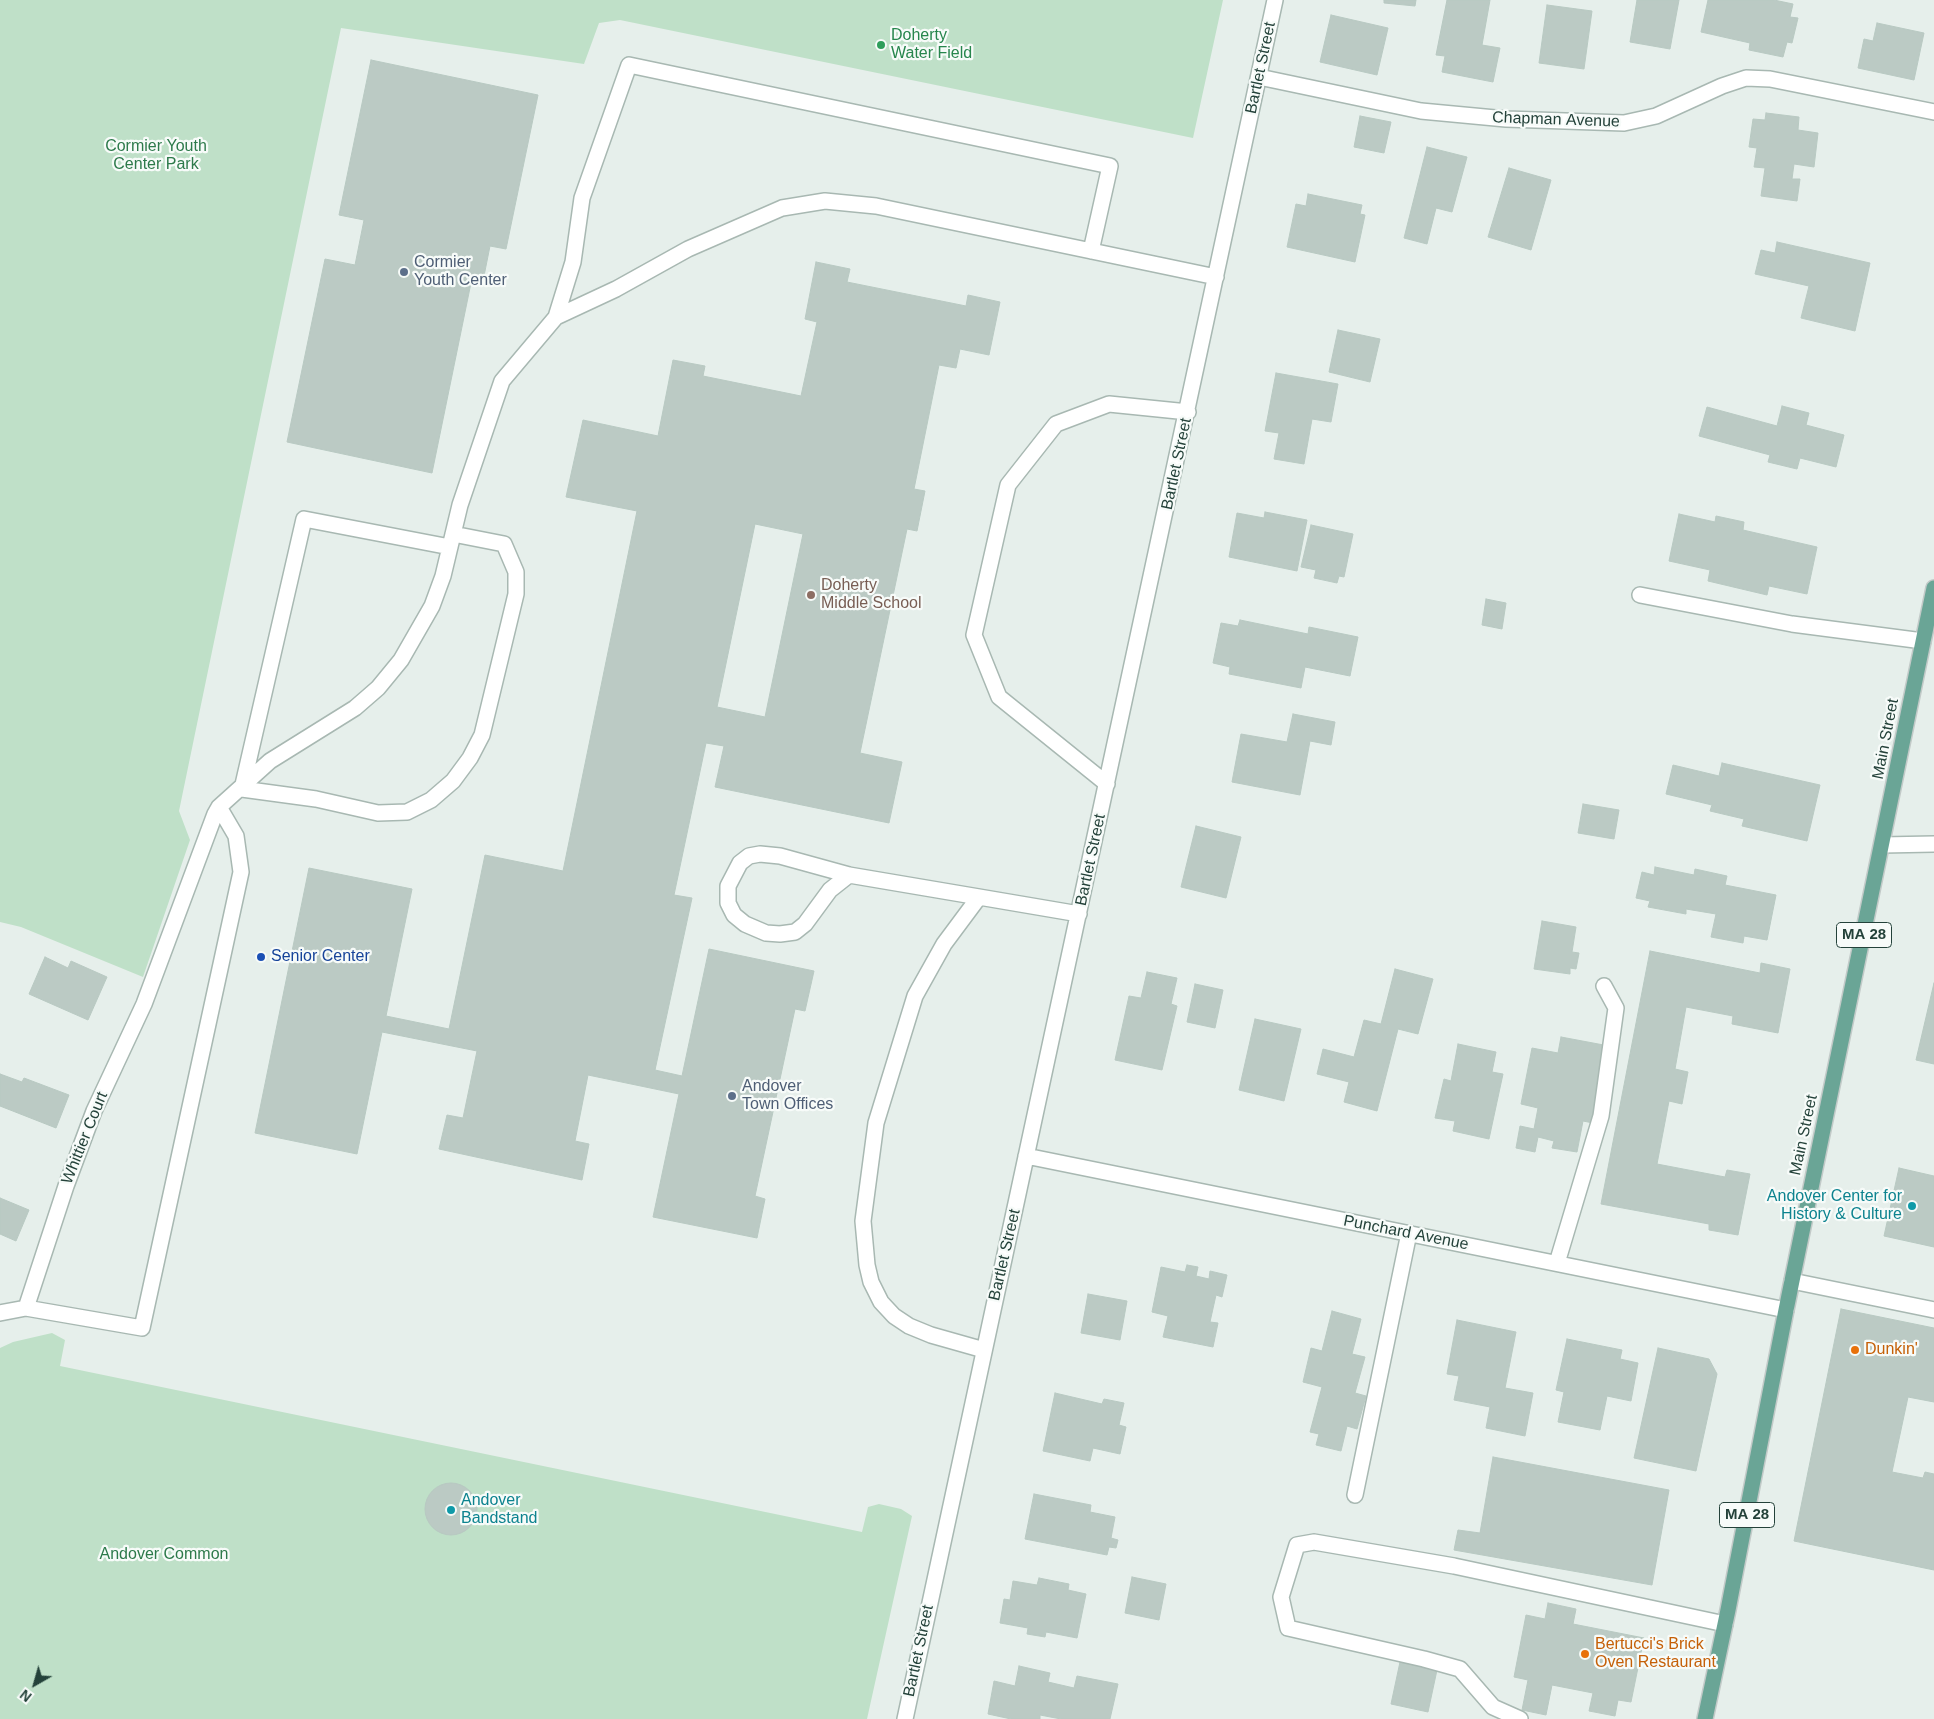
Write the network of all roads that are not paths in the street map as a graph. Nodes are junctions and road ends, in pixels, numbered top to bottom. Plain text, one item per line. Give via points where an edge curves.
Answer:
1 (1275, 0) edge
2 (1260, 77) junction
3 (1934, 112) edge
4 (1091, 251) junction
5 (1216, 277) junction
6 (556, 317) junction
7 (1188, 412) junction
8 (451, 540) junction
9 (1934, 588) edge
10 (1640, 595) dead end
11 (1924, 642) junction
12 (1108, 784) junction
13 (242, 789) junction
14 (220, 807) junction
15 (1934, 844) edge
16 (1882, 845) junction
17 (849, 875) junction
18 (979, 896) junction
19 (1079, 914) junction
20 (1604, 986) dead end
21 (1026, 1156) junction
22 (1409, 1233) junction
23 (1557, 1263) junction
24 (1792, 1281) junction
25 (26, 1308) junction
26 (1786, 1310) junction
27 (1934, 1310) edge
28 (0, 1313) edge
29 (984, 1350) junction
30 (1355, 1495) dead end
31 (1725, 1624) junction
32 (905, 1719) edge
33 (1520, 1719) edge
34 (1705, 1719) edge

1 - 2 street, Bartlet Street
2 - 3 street, Chapman Avenue via 1421,112 1506,119 1624,123 1656,116 1746,78 1770,79
2 - 5 street, Bartlet Street
4 - 5 street
4 - 6 street via 876,206 825,201 782,208 696,245 616,289
4 - 6 street via 1110,166 629,65 582,198 573,262
5 - 7 street, Bartlet Street
6 - 8 street via 502,381
7 - 12 street, Bartlet Street
7 - 12 street via 1109,404 1056,424 1008,485 974,635 999,697
8 - 13 street via 432,606 401,660 378,688 355,708 270,761
8 - 13 street via 304,519
8 - 13 street via 504,544 516,572 516,594 482,735 453,781 432,800 407,812 378,813 316,799
9 - 11 main road, Main Street / MA 28
10 - 11 street via 1792,624
11 - 16 main road, Main Street / MA 28
12 - 19 street, Bartlet Street
13 - 14 street
14 - 25 street, Whittier Court via 144,1004 94,1111
14 - 25 street via 236,836 241,872 142,1328
15 - 16 street
16 - 24 main road, Main Street / MA 28
17 - 17 street via 780,856 749,856 740,863 728,886 728,903 745,924 766,933 795,932 805,924 830,890
17 - 18 street
18 - 19 street
18 - 29 street via 944,944 915,996 876,1124 863,1221 871,1282 881,1302 894,1316 931,1335
19 - 21 street, Bartlet Street
20 - 23 street via 1616,1008 1601,1116
21 - 22 street, Punchard Avenue
21 - 29 street, Bartlet Street
22 - 23 street, Punchard Avenue
22 - 30 street
23 - 26 street, Punchard Avenue
24 - 26 main road, Main Street / MA 28
24 - 27 street
25 - 28 street
26 - 31 main road, Main Street / MA 28
29 - 32 street, Bartlet Street
31 - 33 street via 1454,1566 1314,1542 1297,1546 1281,1598 1288,1628 1460,1669 1493,1708
31 - 34 main road, Main Street / MA 28

